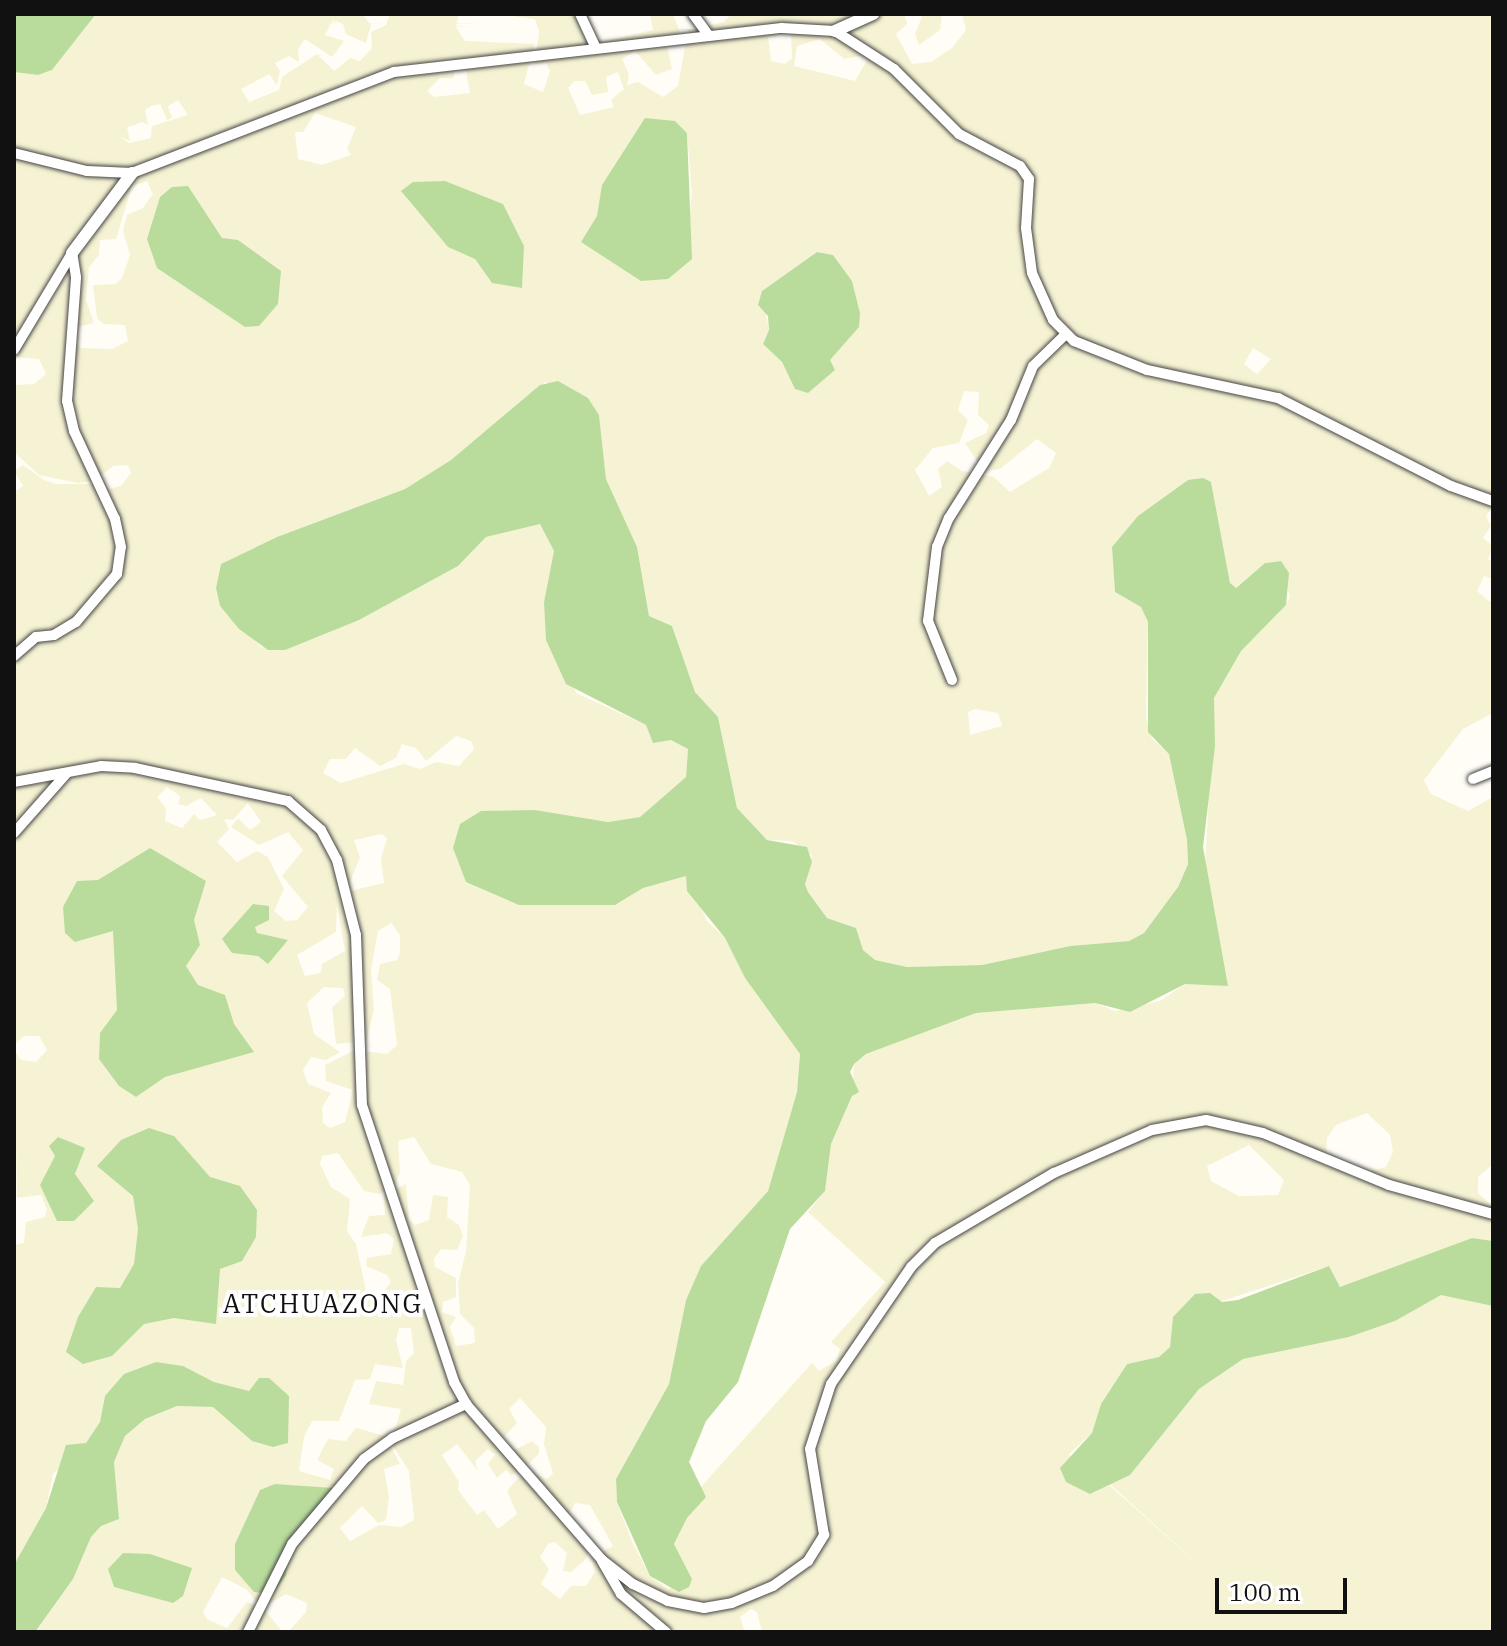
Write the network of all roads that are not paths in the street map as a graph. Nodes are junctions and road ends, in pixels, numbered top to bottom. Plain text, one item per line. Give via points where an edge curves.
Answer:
1 (580, 14) edge
2 (693, 14) edge
3 (873, 14) edge
4 (835, 31) junction
5 (708, 35) junction
6 (596, 49) junction
7 (14, 153) edge
8 (132, 173) junction
9 (72, 253) junction
10 (1065, 335) junction
11 (14, 350) edge
12 (1493, 501) edge
13 (14, 656) edge
14 (952, 680) dead end
15 (1493, 771) edge
16 (66, 774) junction
17 (1473, 779) dead end
18 (14, 782) edge
19 (14, 833) edge
20 (1493, 1214) edge
21 (466, 1404) junction
22 (602, 1560) junction
23 (248, 1632) edge
24 (666, 1632) edge

1 - 6 street
2 - 5 street
3 - 4 street
4 - 5 street via 782,28
4 - 10 street via 894,69 959,134 1020,166 1029,179 1026,228 1032,273
5 - 6 street
6 - 8 street via 371,77
7 - 8 street via 87,171
8 - 9 street
9 - 11 street
9 - 13 street via 76,277 67,401 74,431 115,519 121,547 117,574 76,622 54,635 36,637
10 - 12 street via 1138,367 1278,398 1451,486
10 - 14 street via 1033,366 1011,420 949,518 937,547 928,621
15 - 17 street
16 - 18 street
16 - 19 street
16 - 21 street via 101,766 135,768 268,796 288,801 321,830 337,860 356,935 362,1105 399,1206 429,1316
20 - 22 street via 1389,1185 1303,1148 1226,1123 1182,1122 1152,1130 1054,1173 965,1223 911,1267 820,1406 810,1449 824,1535 800,1567 753,1595 704,1608 649,1594
21 - 22 street
21 - 23 street via 393,1438 364,1459 292,1544
22 - 24 street via 621,1594

